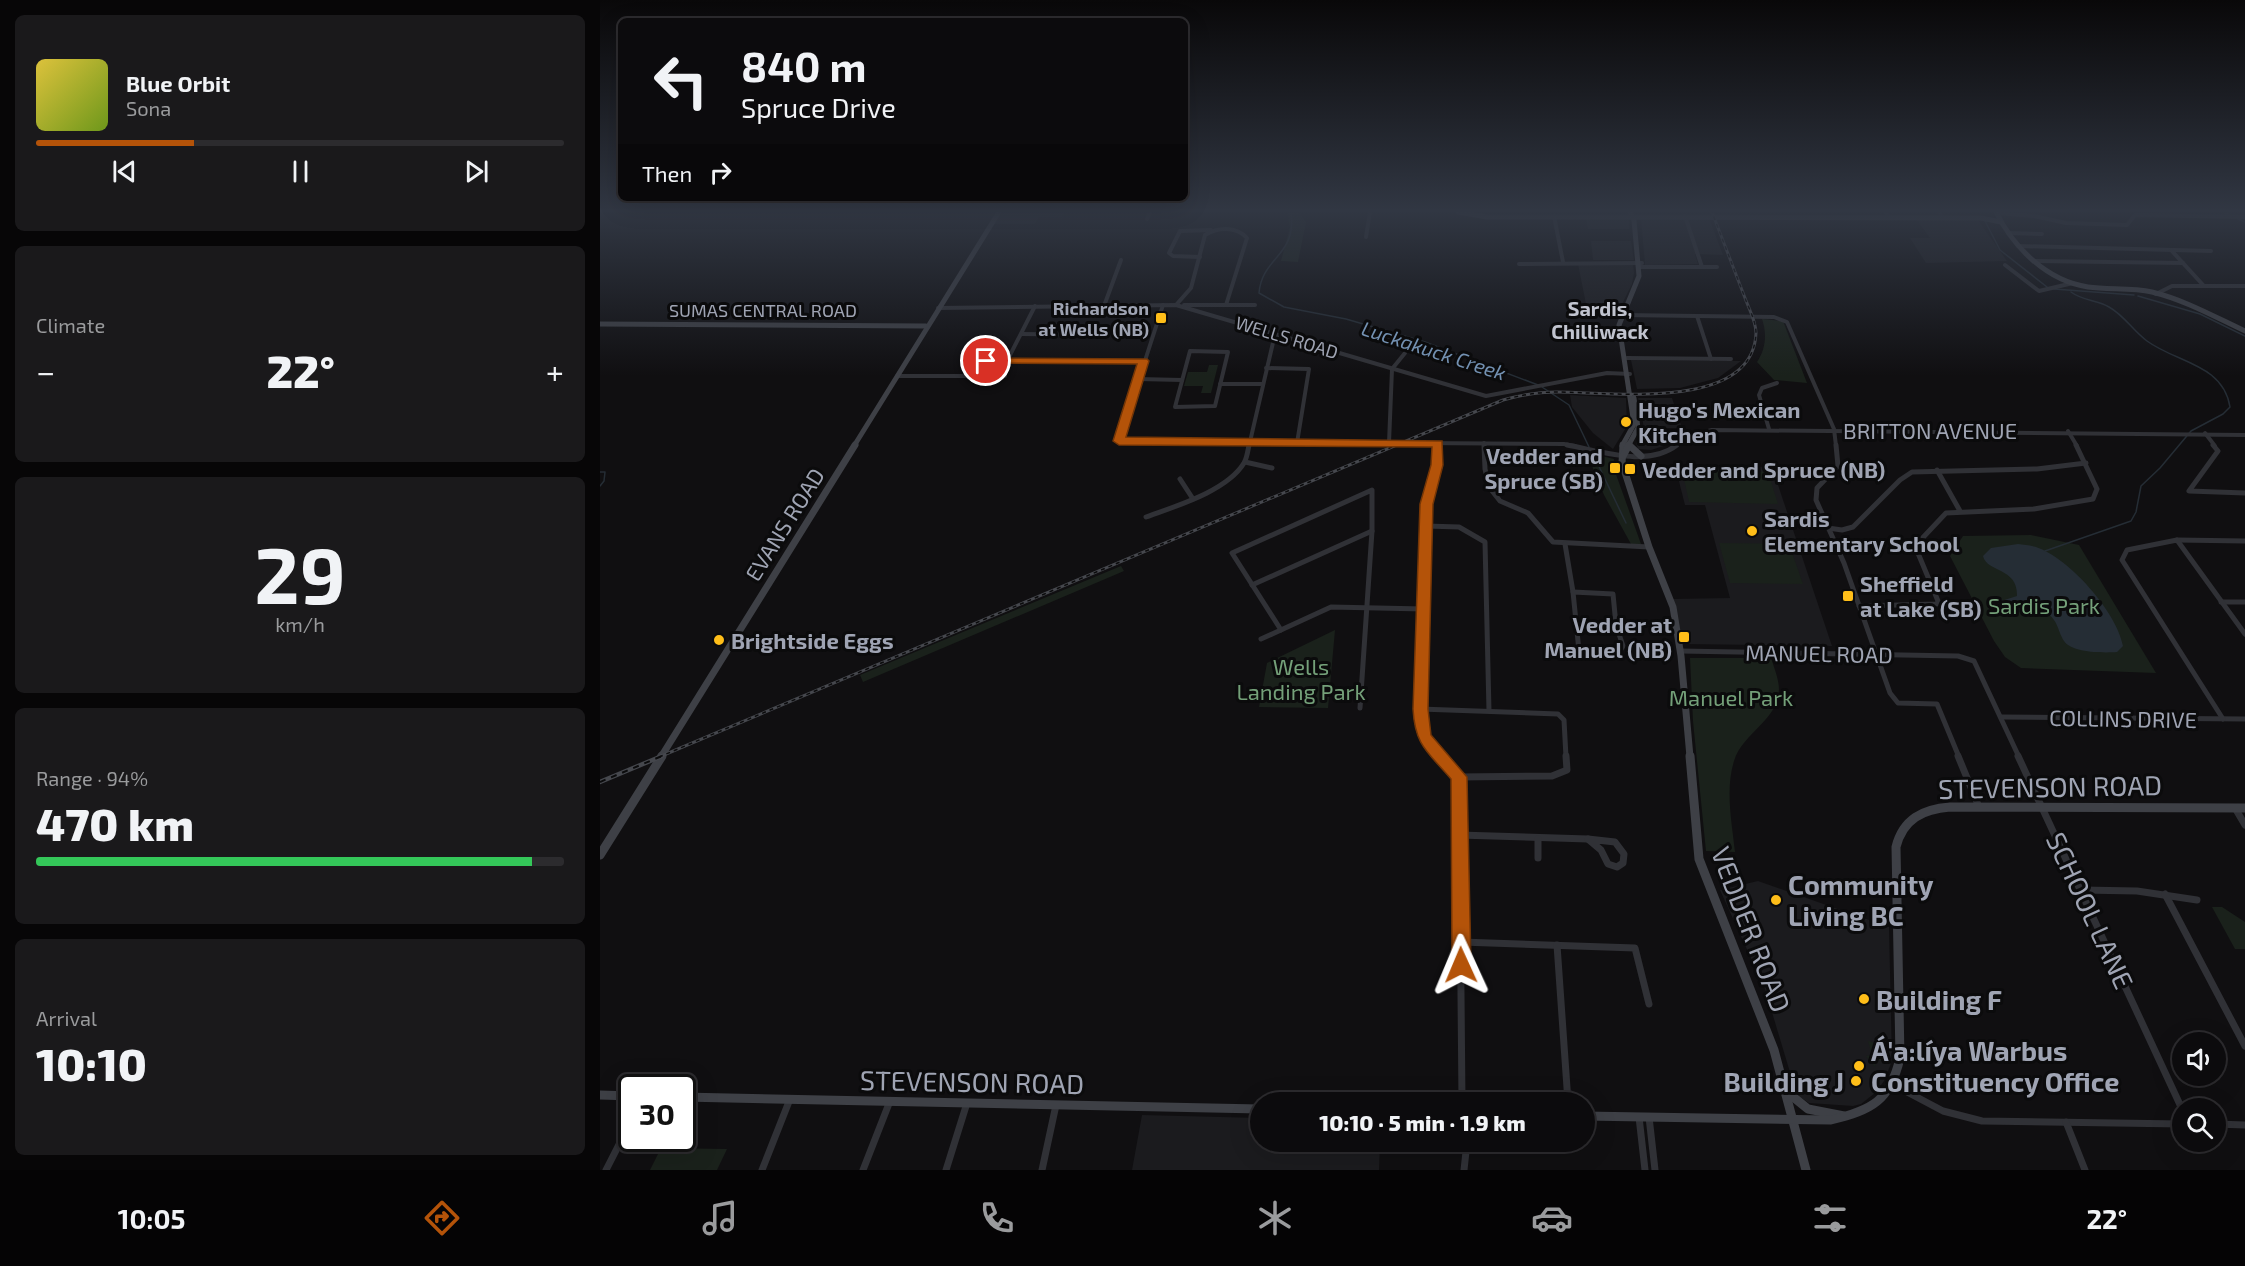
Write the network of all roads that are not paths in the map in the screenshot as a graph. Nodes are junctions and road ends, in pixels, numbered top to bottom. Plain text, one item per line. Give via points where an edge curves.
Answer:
1 (964, 267) edge
2 (1119, 267) edge
3 (1197, 267) edge
4 (1237, 267) edge
5 (1640, 267) edge
6 (1690, 267) edge
7 (1702, 267) joint
8 (1717, 267) dead end
9 (2008, 267) edge
10 (2044, 267) edge
11 (2186, 267) edge
12 (2063, 279) junction
13 (2073, 283) junction
14 (2061, 286) junction
15 (2204, 286) junction
16 (2245, 286) edge
17 (2156, 294) junction
18 (1163, 305) junction
19 (1176, 305) junction
20 (1226, 305) junction
21 (1255, 305) dead end
22 (1035, 306) junction
23 (1104, 306) junction
24 (938, 308) junction
25 (1624, 315) junction
26 (1697, 316) junction
27 (600, 324) edge
28 (926, 326) junction
29 (2245, 331) edge
30 (1022, 334) junction
31 (1275, 334) junction
32 (1103, 335) dead end
33 (972, 345) dead end
34 (1405, 353) dead end
35 (1627, 358) junction
36 (1711, 359) junction
37 (1731, 359) dead end
38 (1007, 361) junction
39 (1144, 361) junction
40 (1266, 368) junction
41 (1392, 369) junction
42 (1628, 374) junction
43 (897, 376) junction
44 (1005, 376) dead end
45 (1138, 379) junction
46 (1182, 380) junction
47 (1777, 383) dead end
48 (1220, 384) junction
49 (1262, 384) junction
50 (1769, 429) junction
51 (1834, 429) junction
52 (2068, 431) junction
53 (2205, 433) junction
54 (2245, 435) edge
55 (1297, 442) junction
56 (1250, 443) junction
57 (1389, 443) junction
58 (1438, 443) junction
59 (1484, 443) junction
60 (1629, 445) junction
61 (1623, 456) junction
62 (1641, 456) junction
63 (1245, 462) junction
64 (2086, 463) junction
65 (1272, 468) dead end
66 (1937, 470) junction
67 (1180, 479) dead end
68 (2245, 493) edge
69 (1193, 499) junction
70 (1960, 511) junction
71 (1146, 518) dead end
72 (1426, 526) junction
73 (1828, 528) junction
74 (1372, 531) junction
75 (2177, 540) junction
76 (2245, 541) edge
77 (1565, 544) junction
78 (1649, 547) junction
79 (1252, 585) junction
80 (1574, 592) junction
81 (2221, 602) junction
82 (2245, 602) edge
83 (1859, 606) junction
84 (1367, 608) junction
85 (1424, 609) junction
86 (1281, 630) junction
87 (2245, 634) edge
88 (1261, 639) dead end
89 (1680, 651) junction
90 (1876, 654) junction
91 (1958, 656) joint
92 (1360, 708) dead end
93 (1420, 709) junction
94 (1489, 711) junction
95 (2002, 717) junction
96 (2223, 719) junction
97 (2245, 719) edge
98 (1459, 777) junction
99 (1979, 807) junction
100 (2044, 807) junction
101 (2235, 808) junction
102 (2245, 808) edge
103 (2245, 825) edge
104 (1459, 835) junction
105 (1538, 839) junction
106 (1588, 839) junction
107 (600, 855) edge
108 (1538, 858) dead end
109 (2082, 890) junction
110 (2165, 894) junction
111 (2197, 900) dead end
112 (1461, 942) junction
113 (1557, 945) junction
114 (1649, 1004) dead end
115 (2241, 1031) edge
116 (2245, 1046) edge
117 (1892, 1084) junction
118 (1785, 1089) junction
119 (1462, 1092) edge
120 (1567, 1092) edge
121 (600, 1095) edge
122 (618, 1096) edge
123 (696, 1097) edge
124 (2177, 1098) edge
125 (790, 1099) junction
126 (890, 1101) junction
127 (966, 1103) junction
128 (1056, 1105) junction
129 (1250, 1110) edge
130 (1595, 1116) edge
131 (1846, 1116) junction
132 (1644, 1117) junction
133 (1792, 1120) junction
134 (2066, 1122) junction
135 (2172, 1124) edge
136 (2226, 1124) edge
137 (2245, 1125) edge
138 (618, 1146) edge
139 (1467, 1152) edge
140 (606, 1170) edge
141 (762, 1170) edge
142 (863, 1170) edge
143 (946, 1170) edge
144 (1042, 1170) edge
145 (1464, 1170) edge
146 (1645, 1170) edge
147 (1655, 1170) edge
148 (1806, 1170) edge
149 (2085, 1170) edge

1 - 24 street, EVANS ROAD
2 - 23 street
3 - 19 street via 1191,288
4 - 20 street
5 - 25 street, VEDDER ROAD via 1642,278
6 - 7 street
7 - 8 street
9 - 14 street via 2039,291
10 - 12 street
11 - 15 street
12 - 13 street
12 - 14 street
13 - 14 street
13 - 17 street
15 - 16 street
15 - 17 street via 2172,286
17 - 29 street
18 - 19 street, WELLS ROAD
18 - 23 street, WELLS ROAD
18 - 39 street
19 - 20 street
19 - 31 street, WELLS ROAD
20 - 21 street
22 - 23 street, WELLS ROAD
22 - 24 street, WELLS ROAD
22 - 30 street
24 - 28 street, EVANS ROAD
25 - 26 street
25 - 35 street, VEDDER ROAD
25 - 42 street, VEDDER ROAD via 1620,328
26 - 36 street
26 - 51 street via 1781,318 1788,324
27 - 28 street, SUMAS CENTRAL ROAD
28 - 43 street, EVANS ROAD
30 - 32 street
30 - 38 street
31 - 40 street
31 - 41 street, WELLS ROAD
33 - 38 street via 964,361
34 - 41 street
35 - 36 street
35 - 42 street, VEDDER ROAD
36 - 37 street
38 - 39 street
39 - 45 street
40 - 49 street
40 - 55 street via 1309,369
41 - 42 street, WELLS ROAD via 1486,396 1607,373
41 - 57 street
42 - 60 street, VEDDER ROAD via 1638,420
42 - 61 street, VEDDER ROAD via 1633,426 1621,448
43 - 44 street
43 - 107 street, EVANS ROAD
45 - 46 street
45 - 56 street, BRITTON AVENUE via 1119,441
46 - 48 street via 1175,407 1215,406
46 - 48 street via 1190,351 1227,352
47 - 50 street via 1762,388 1759,395
48 - 49 street
49 - 56 street
50 - 51 street, BRITTON AVENUE
50 - 62 street, BRITTON AVENUE via 1702,431 1661,454
51 - 52 street, BRITTON AVENUE
51 - 73 street via 1838,466 1815,495
52 - 53 street, BRITTON AVENUE
52 - 64 street
53 - 54 street, BRITTON AVENUE
53 - 68 street via 2218,451 2189,491
55 - 56 street, BRITTON AVENUE
55 - 57 street, BRITTON AVENUE
56 - 63 street
57 - 58 street, BRITTON AVENUE
58 - 59 street, BRITTON AVENUE
58 - 72 street via 1437,465 1426,504
59 - 61 street, BRITTON AVENUE via 1564,444
59 - 77 street via 1489,487 1500,501 1528,513 1553,542
60 - 61 street, VEDDER ROAD
60 - 62 street
61 - 62 street, BRITTON AVENUE
61 - 78 street, VEDDER ROAD via 1625,475
63 - 65 street
63 - 69 street via 1232,478
64 - 66 street via 2037,469
64 - 70 street via 2097,489 2094,499 2034,509
66 - 70 street
66 - 73 street via 1912,472 1900,480 1853,527
67 - 69 street
69 - 71 street
70 - 83 street via 1942,515 1915,546 1937,604
72 - 85 street
72 - 94 street via 1459,527 1485,542
73 - 83 street
74 - 79 street
74 - 79 street via 1372,490 1232,553
74 - 84 street
75 - 76 street
75 - 81 street
75 - 96 street via 2127,550 2122,560
77 - 78 street
77 - 80 street
78 - 89 street, VEDDER ROAD via 1673,608
79 - 86 street
80 - 80 street via 1579,651 1620,651 1623,646 1613,594
81 - 82 street
81 - 87 street
83 - 90 street
84 - 85 street
84 - 86 street via 1331,607
84 - 92 street
85 - 93 street
86 - 88 street
89 - 90 street, MANUEL ROAD
89 - 118 street, VEDDER ROAD via 1699,859 1774,1050
90 - 91 street, MANUEL ROAD
90 - 99 street via 1890,693 1898,703 1937,704
91 - 95 street, SCHOOL LANE via 1970,658 1977,665
93 - 94 street
93 - 98 street via 1426,739
94 - 98 street via 1558,714 1564,720 1567,770 1552,776
95 - 96 street, COLLINS DRIVE
95 - 100 street, SCHOOL LANE
96 - 97 street, COLLINS DRIVE
98 - 104 street
99 - 100 street, STEVENSON ROAD
99 - 117 street, STEVENSON ROAD via 1938,807 1921,813 1908,822 1896,842 1900,1049
100 - 101 street, STEVENSON ROAD
100 - 109 street, SCHOOL LANE
101 - 102 street, STEVENSON ROAD
101 - 103 street
104 - 105 street
104 - 112 street
105 - 106 street
105 - 108 street
106 - 106 street via 1601,850 1608,864 1617,867 1623,863 1624,854 1615,842
109 - 110 street
109 - 124 street, SCHOOL LANE
110 - 111 street
110 - 115 street
112 - 113 street
112 - 119 street
113 - 114 street via 1635,948
113 - 120 street
115 - 116 street
117 - 131 street, STEVENSON ROAD via 1873,1106 1861,1114
117 - 134 street via 1961,1117
118 - 131 street via 1808,1109
118 - 133 street, VEDDER ROAD
121 - 122 street
123 - 125 street, STEVENSON ROAD
125 - 126 street, STEVENSON ROAD
125 - 141 street
126 - 127 street, STEVENSON ROAD
126 - 142 street
127 - 128 street, STEVENSON ROAD
127 - 143 street
128 - 129 street, STEVENSON ROAD
128 - 144 street
130 - 132 street, STEVENSON ROAD
131 - 133 street, STEVENSON ROAD
132 - 133 street, STEVENSON ROAD
132 - 146 street
132 - 147 street
133 - 148 street, VEDDER ROAD
134 - 135 street
134 - 149 street
136 - 137 street
138 - 140 street
139 - 145 street

